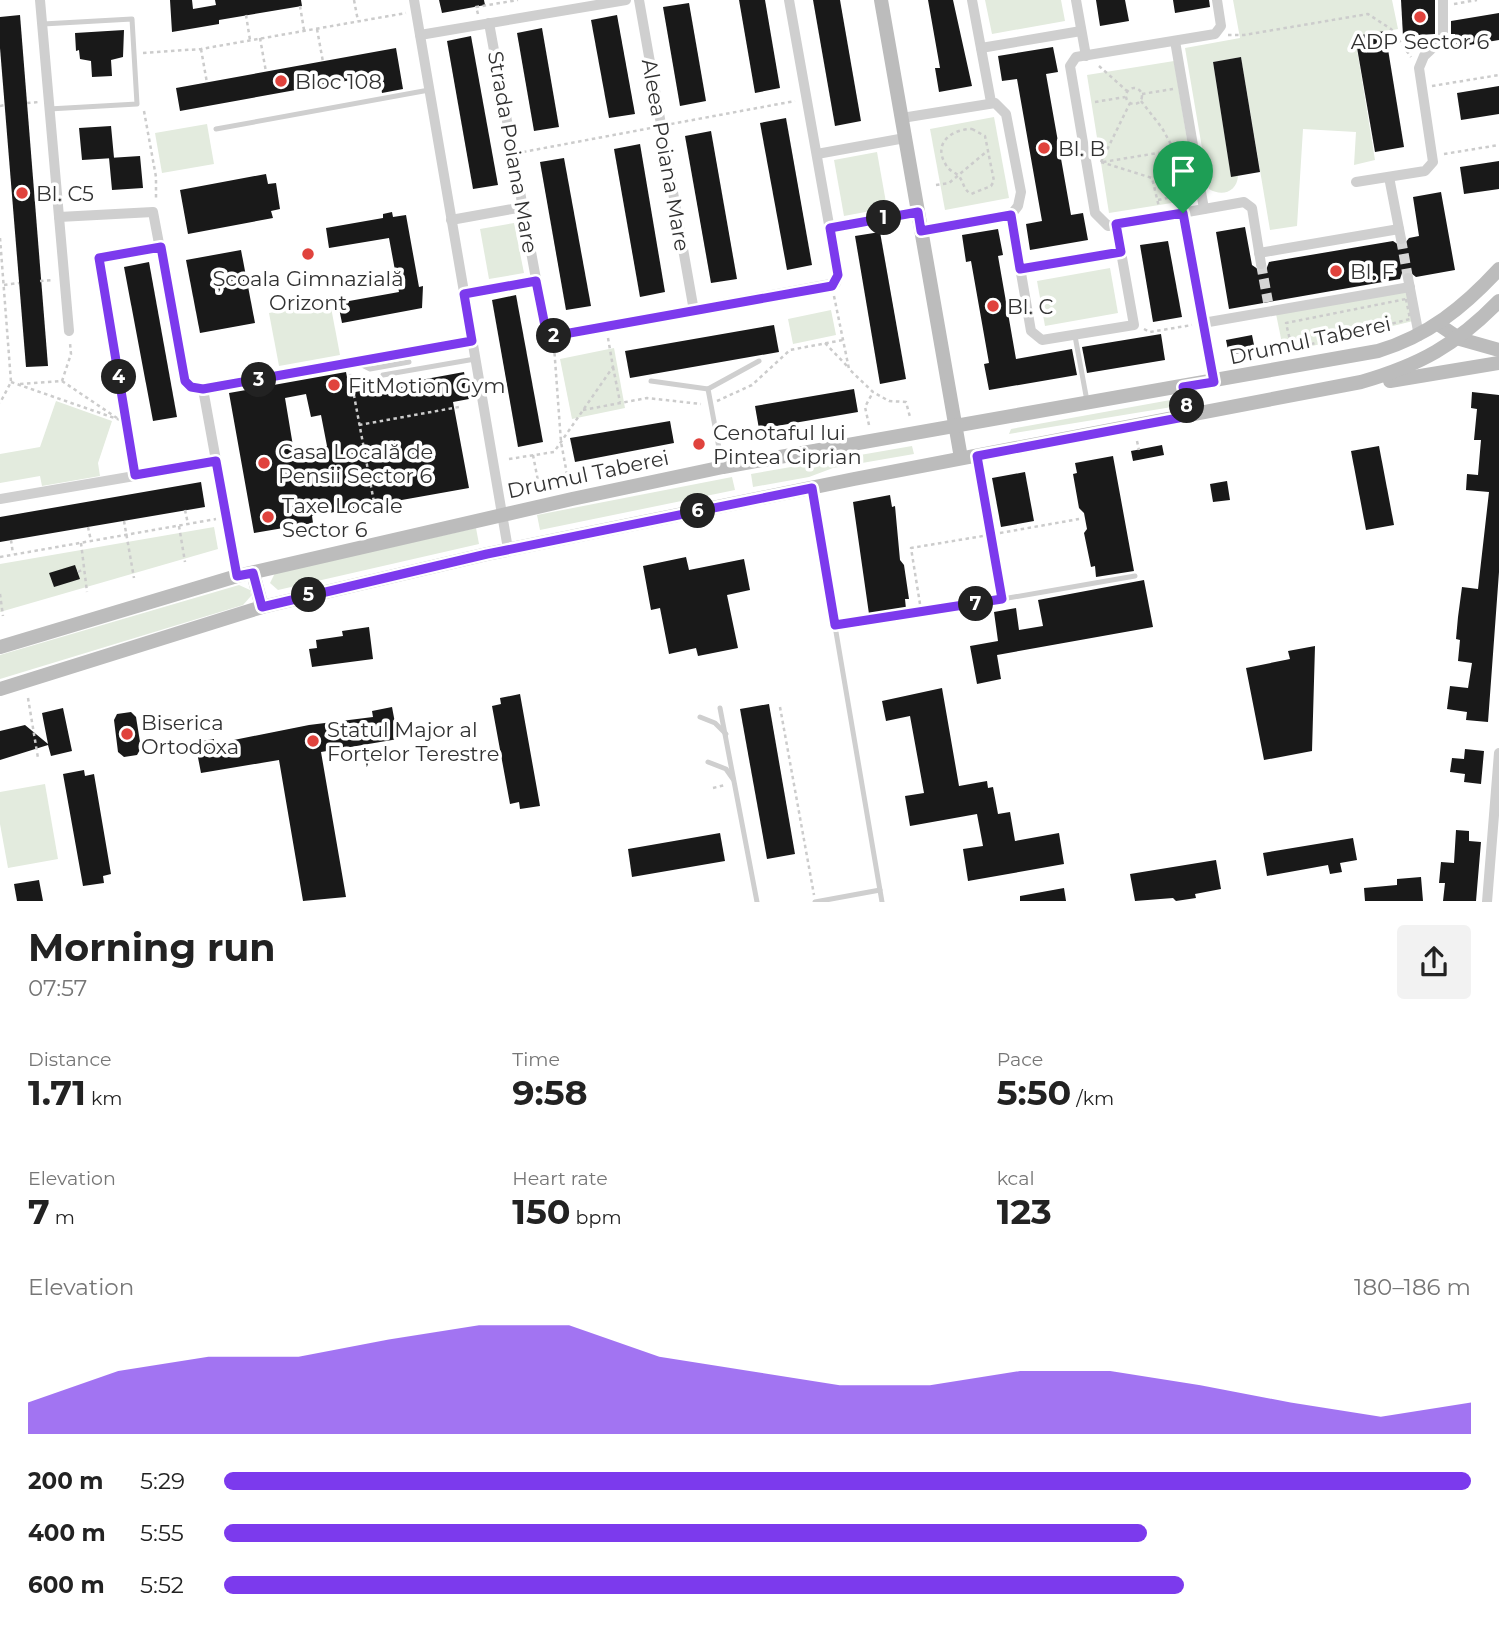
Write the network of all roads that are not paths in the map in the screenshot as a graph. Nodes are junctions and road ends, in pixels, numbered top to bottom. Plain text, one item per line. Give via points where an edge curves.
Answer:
1 (40, 0) edge
2 (626, 0) edge
3 (639, 0) edge
4 (789, 0) edge
5 (881, 0) edge
6 (972, 0) edge
7 (1076, 0) edge
8 (1217, 0) edge
9 (1443, 3) edge
10 (415, 5) edge
11 (489, 23) junction
12 (43, 24) junction
13 (1081, 31) junction
14 (420, 35) junction
15 (1175, 41) junction
16 (981, 48) junction
17 (1086, 56) junction
18 (429, 90) junction
19 (991, 102) junction
20 (50, 109) junction
21 (902, 118) junction
22 (216, 129) dead end
23 (905, 138) junction
24 (817, 154) junction
25 (1389, 177) junction
26 (1356, 182) dead end
27 (523, 207) junction
28 (1204, 209) junction
29 (918, 212) junction
30 (1183, 213) junction
31 (1011, 215) junction
32 (59, 217) junction
33 (452, 220) junction
34 (1116, 224) junction
35 (830, 228) junction
36 (921, 231) junction
37 (1121, 252) junction
38 (1020, 269) junction
39 (1499, 269) edge
40 (536, 281) junction
41 (464, 294) junction
42 (1499, 301) edge
43 (694, 311) junction
44 (1203, 323) junction
45 (1438, 324) junction
46 (69, 331) dead end
47 (1075, 336) junction
48 (1419, 336) junction
49 (1460, 338) junction
50 (472, 341) junction
51 (1499, 350) edge
52 (475, 359) junction
53 (759, 361) dead end
54 (410, 362) dead end
55 (351, 363) junction
56 (1499, 363) edge
57 (383, 375) dead end
58 (651, 382) dead end
59 (1214, 382) junction
60 (1183, 387) junction
61 (203, 389) junction
62 (708, 389) junction
63 (1316, 393) junction
64 (1087, 404) junction
65 (1189, 416) junction
66 (955, 426) junction
67 (977, 456) junction
68 (961, 458) junction
69 (216, 461) junction
70 (723, 467) junction
71 (812, 488) junction
72 (0, 499) edge
73 (501, 514) junction
74 (508, 549) junction
75 (253, 573) junction
76 (237, 576) junction
77 (1135, 576) dead end
78 (1002, 599) junction
79 (262, 607) junction
80 (835, 625) junction
81 (0, 647) edge
82 (0, 689) edge
83 (720, 708) dead end
84 (700, 717) dead end
85 (726, 734) junction
86 (1499, 753) edge
87 (708, 762) dead end
88 (734, 782) junction
89 (880, 890) junction
90 (757, 901) edge
91 (815, 901) edge
92 (882, 901) edge
93 (1487, 901) edge
94 (1493, 901) edge
95 (1499, 901) edge

1 - 12 street
2 - 11 street
3 - 43 street, Aleea Poiana Mare
4 - 24 street
5 - 21 main road
6 - 16 street
7 - 13 street
8 - 15 street via 1221,26 1215,34
9 - 25 street via 1443,38 1424,56 1419,68 1433,162 1425,171
10 - 14 street
11 - 14 street
11 - 27 street, Strada Poiana Mare
12 - 20 street
12 - 20 lane via 132,19 137,104
13 - 16 street
13 - 17 street
14 - 18 street
15 - 17 street
15 - 28 street
16 - 19 street
17 - 34 street via 1073,59 1070,66 1095,213 1102,223
18 - 22 lane
18 - 33 street
19 - 21 street
19 - 31 street via 1006,114 1021,192
20 - 32 street
21 - 23 main road
23 - 24 street
23 - 29 main road
24 - 35 street
25 - 26 street
25 - 28 street via 1400,234 1260,258 1250,205 1244,202
27 - 33 street
27 - 40 street, Strada Poiana Mare
28 - 30 street
29 - 35 street
29 - 36 main road
30 - 34 street
30 - 44 street
31 - 36 street
31 - 38 street
32 - 46 street
32 - 61 street via 149,210 155,215 185,381
33 - 41 street
34 - 37 street
35 - 43 street via 838,275 832,286
36 - 66 main road
37 - 38 street
37 - 47 street via 1134,326
38 - 47 street via 1033,335 1048,340
39 - 45 main road, Drumul Taberei
40 - 41 street, Strada Poiana Mare
40 - 43 street, Strada Poiana Mare via 546,331 553,336
41 - 50 street
42 - 49 main road
44 - 48 street via 1409,282
44 - 59 street
45 - 48 main road, Drumul Taberei
45 - 49 main road
47 - 64 lane
48 - 59 main road, Drumul Taberei via 1359,356
49 - 51 main road
49 - 63 main road via 1401,371
50 - 52 street
50 - 55 street
52 - 57 lane
52 - 73 street
53 - 62 lane
54 - 55 lane via 370,369
55 - 61 street
56 - 63 main road
58 - 62 lane
59 - 60 main road, Drumul Taberei
60 - 64 main road, Drumul Taberei
60 - 65 main road
61 - 69 street
62 - 70 lane
63 - 65 main road
64 - 66 main road, Drumul Taberei
65 - 67 main road
66 - 68 main road
66 - 70 main road, Drumul Taberei
67 - 68 main road
67 - 78 lane
68 - 71 main road
69 - 72 street
69 - 76 street
70 - 73 main road, Drumul Taberei
71 - 74 main road
71 - 80 lane
73 - 74 street
73 - 75 main road, Drumul Taberei
74 - 79 main road
75 - 76 main road, Drumul Taberei
75 - 79 main road
76 - 81 main road, Drumul Taberei
77 - 78 lane
78 - 80 lane
79 - 82 main road
80 - 89 lane
83 - 85 lane
84 - 85 lane
85 - 88 lane
86 - 93 street
87 - 88 lane via 726,769
88 - 90 lane
89 - 91 lane
89 - 92 lane
94 - 95 street

